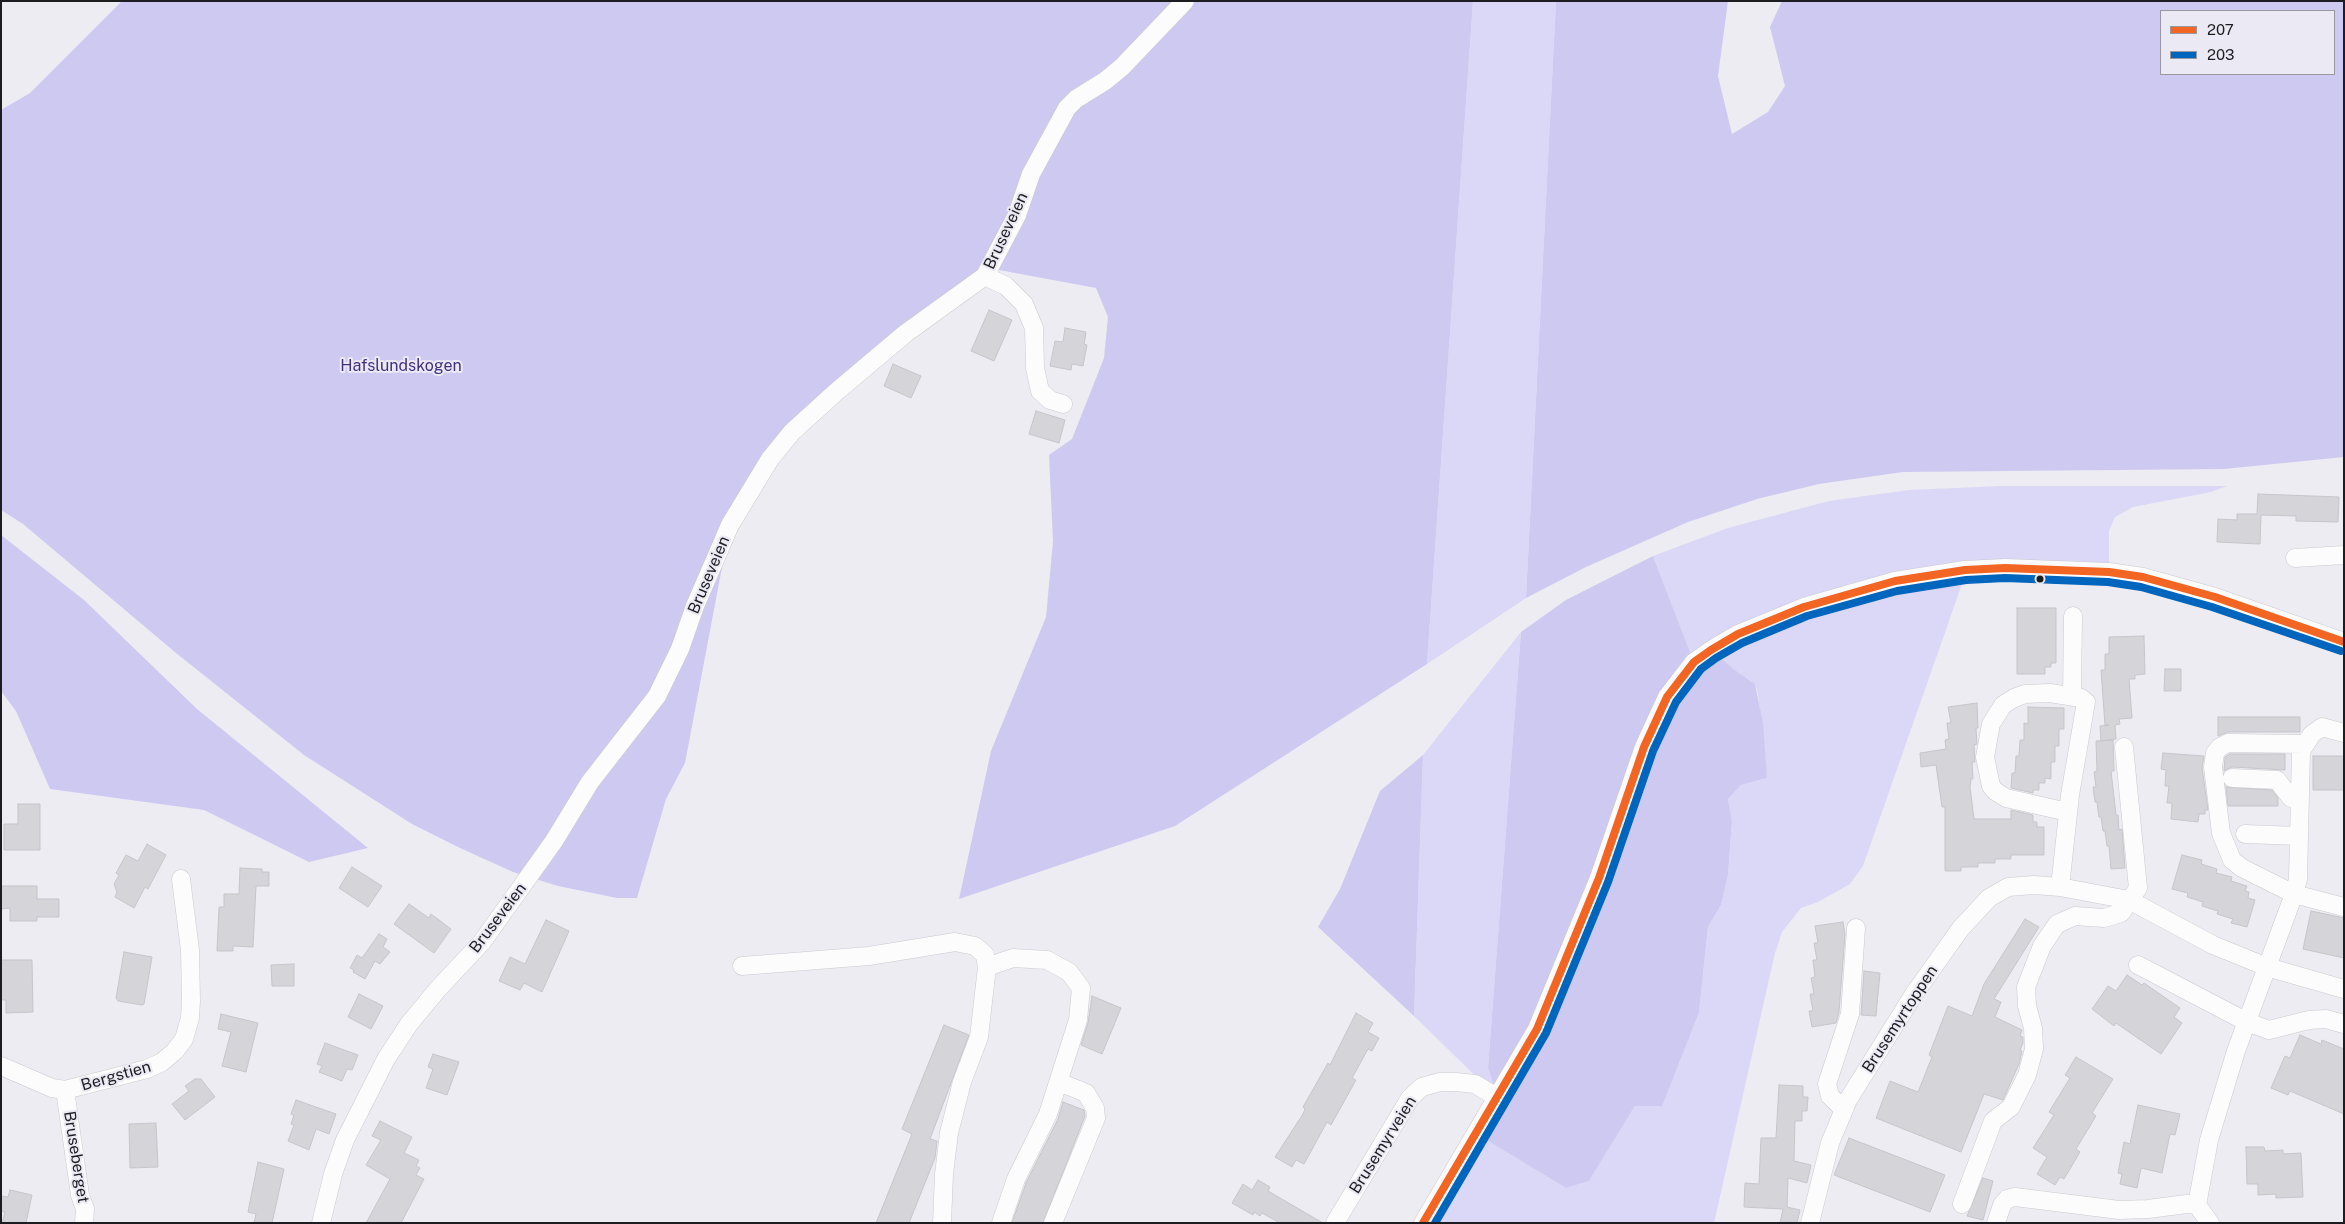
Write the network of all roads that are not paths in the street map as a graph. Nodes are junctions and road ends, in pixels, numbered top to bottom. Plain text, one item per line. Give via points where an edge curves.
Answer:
1 (1185, 1) edge
2 (985, 276) junction
3 (1063, 404) dead end
4 (2344, 555) edge
5 (2295, 558) dead end
6 (2073, 616) dead end
7 (2344, 642) edge
8 (2072, 696) junction
9 (2344, 733) edge
10 (2304, 744) junction
11 (2124, 747) dead end
12 (2232, 778) dead end
13 (2299, 798) junction
14 (2068, 812) junction
15 (2245, 834) dead end
16 (2299, 836) junction
17 (180, 879) dead end
18 (2060, 887) junction
19 (2294, 894) junction
20 (2129, 900) junction
21 (2344, 907) edge
22 (1856, 928) dead end
23 (2138, 965) dead end
24 (742, 966) dead end
25 (987, 967) junction
26 (2268, 967) junction
27 (2344, 989) edge
28 (2247, 1022) junction
29 (2344, 1024) edge
30 (1, 1066) edge
31 (1059, 1082) junction
32 (65, 1090) junction
33 (1498, 1098) junction
34 (1843, 1109) junction
35 (1962, 1204) dead end
36 (2197, 1205) junction
37 (84, 1223) edge
38 (321, 1223) edge
39 (942, 1223) edge
40 (1001, 1223) edge
41 (1053, 1223) edge
42 (1335, 1223) edge
43 (1423, 1223) edge
44 (1810, 1223) edge
45 (1996, 1223) edge
46 (2210, 1223) edge

1 - 2 street, Bruseveien via 1122,67 1067,108 1031,174 1017,215
2 - 3 street via 1006,286 1024,304 1034,328 1035,368 1040,391 1050,400
2 - 38 street, Bruseveien via 906,333 836,392 792,432 770,459 730,526 680,649 657,696 590,782 554,841 482,942 426,1003 384,1062 345,1140
4 - 5 street
6 - 8 street
7 - 33 street via 2215,597 2143,577 2032,568 1965,570 1895,582 1804,607 1738,634 1694,662 1667,697 1644,747 1599,878 1537,1029
8 - 14 street via 2086,702 2086,710
8 - 14 street via 2037,692 2014,698 2003,705 1991,724 1985,757 1991,786 1999,794
9 - 10 street via 2322,727
10 - 13 street via 2300,760
10 - 19 street via 2228,743 2215,753 2213,767 2218,817 2232,860 2254,875
11 - 20 street via 2138,888
12 - 13 street via 2276,780 2291,798
13 - 16 street
14 - 18 street
15 - 16 street
16 - 19 street via 2298,879
17 - 32 street, Bergstien via 192,982 190,1018 184,1039 162,1062 147,1069
18 - 20 street, Brusemyrtoppen
18 - 34 street, Brusemyrtoppen via 2008,887 1989,898 1972,914 1914,994
19 - 21 street
19 - 26 street
20 - 26 street, Brusemyrtoppen via 2213,945
20 - 35 street via 2121,913 2104,918 2075,916 2057,924 2042,946 2026,987 2034,1049 2027,1075 2011,1107 1993,1122
22 - 34 street via 1850,1014 1828,1084 1830,1096
23 - 28 street
24 - 25 street via 869,956 955,942 975,946 985,955
25 - 31 street via 1013,958 1047,960 1069,972 1081,988 1078,1020
25 - 39 street via 979,1036 962,1082 949,1133
26 - 27 street, Brusemyrtoppen
26 - 28 street
28 - 29 street via 2269,1030 2309,1020 2326,1019
28 - 36 street via 2209,1140
30 - 32 street, Bergstien via 52,1088
31 - 40 street via 1048,1114 1016,1179
31 - 41 street via 1086,1093 1095,1108 1096,1118
32 - 37 street, Bruseberget via 77,1177 85,1209
33 - 42 street, Brusemyrveien via 1475,1084 1440,1082 1422,1087 1410,1098
33 - 43 street
34 - 44 street, Brusemyrtoppen via 1825,1160
36 - 45 street via 2119,1210 2015,1197 2006,1199
36 - 46 street

